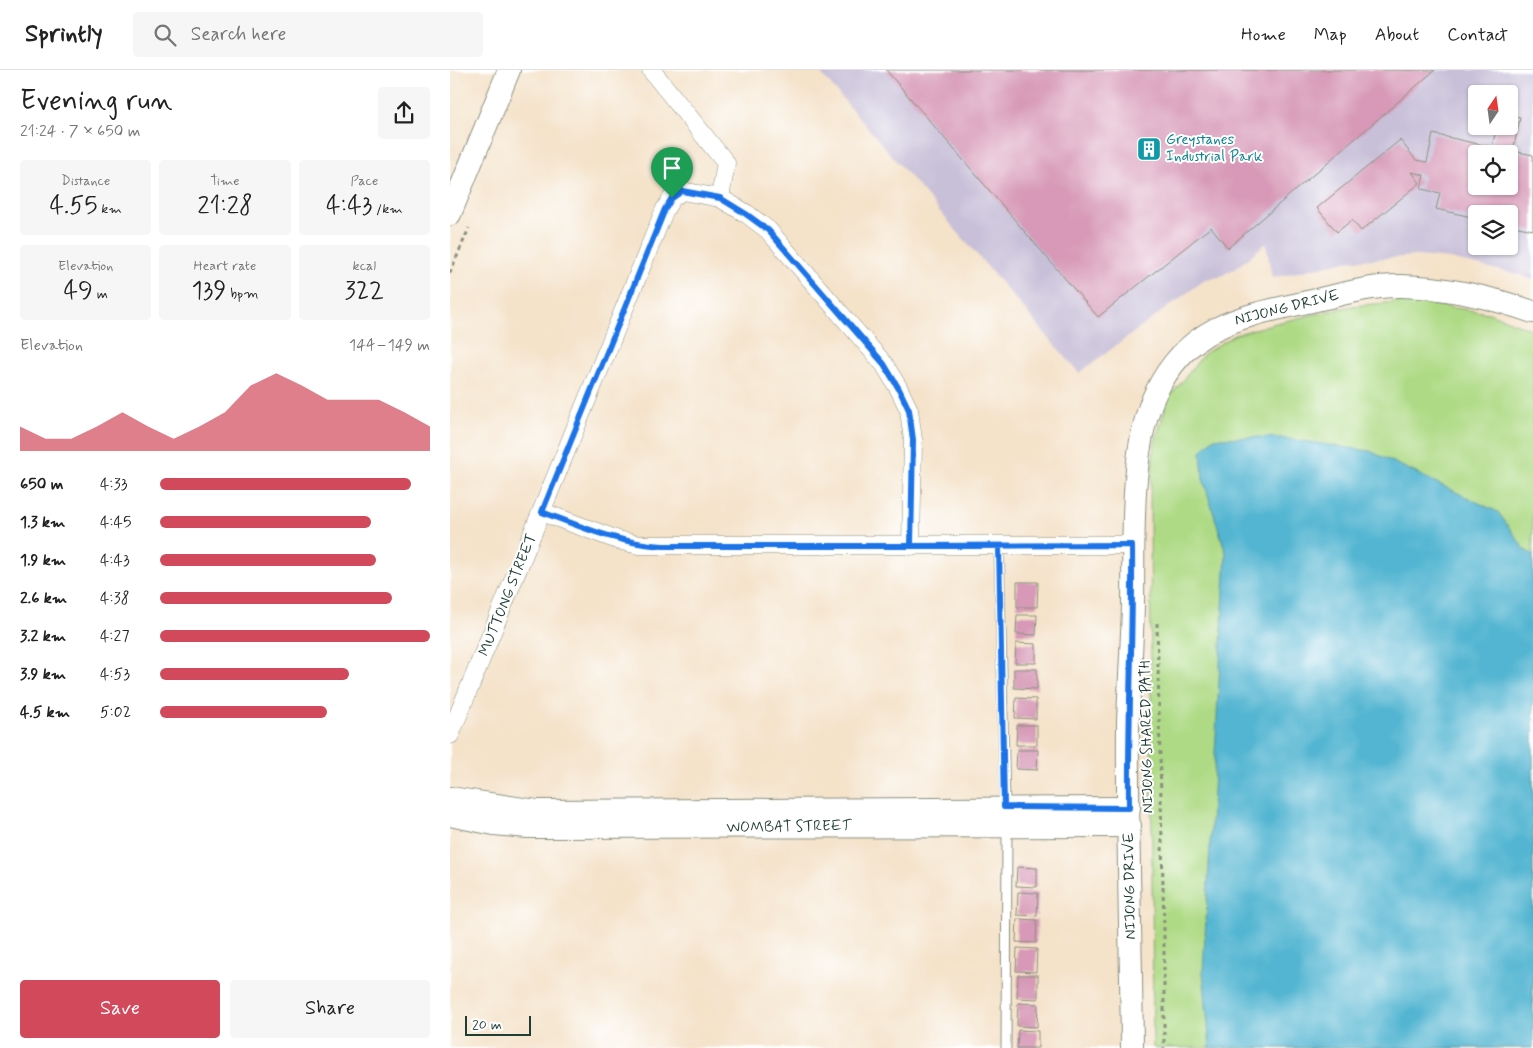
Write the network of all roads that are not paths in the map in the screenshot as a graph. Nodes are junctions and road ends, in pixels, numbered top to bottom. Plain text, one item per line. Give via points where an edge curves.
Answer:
1 (509, 70) edge
2 (651, 70) edge
3 (720, 198) junction
4 (450, 214) edge
5 (1533, 312) edge
6 (542, 512) junction
7 (1132, 545) junction
8 (911, 546) junction
9 (999, 546) junction
10 (450, 735) edge
11 (450, 798) edge
12 (450, 815) edge
13 (1006, 816) junction
14 (1129, 817) junction
15 (1006, 1048) edge
16 (1132, 1048) edge

1 - 4 street
2 - 3 street via 726,162
3 - 6 street, MUTTONG STREET via 682,191 665,209
3 - 8 street via 768,230 884,364 899,389 909,410 913,440
5 - 7 street, NIJONG DRIVE via 1492,298 1446,289 1399,286 1360,290 1236,318 1211,330 1187,348 1170,368 1155,394 1140,452
6 - 8 street via 639,545
6 - 10 street, MUTTONG STREET
7 - 9 street
7 - 14 street, NIJONG DRIVE
8 - 9 street
9 - 13 lane
11 - 13 street, WOMBAT STREET via 537,811
12 - 13 street, WOMBAT STREET via 528,827 686,828
13 - 14 street, WOMBAT STREET
13 - 15 lane
14 - 16 street, NIJONG DRIVE

